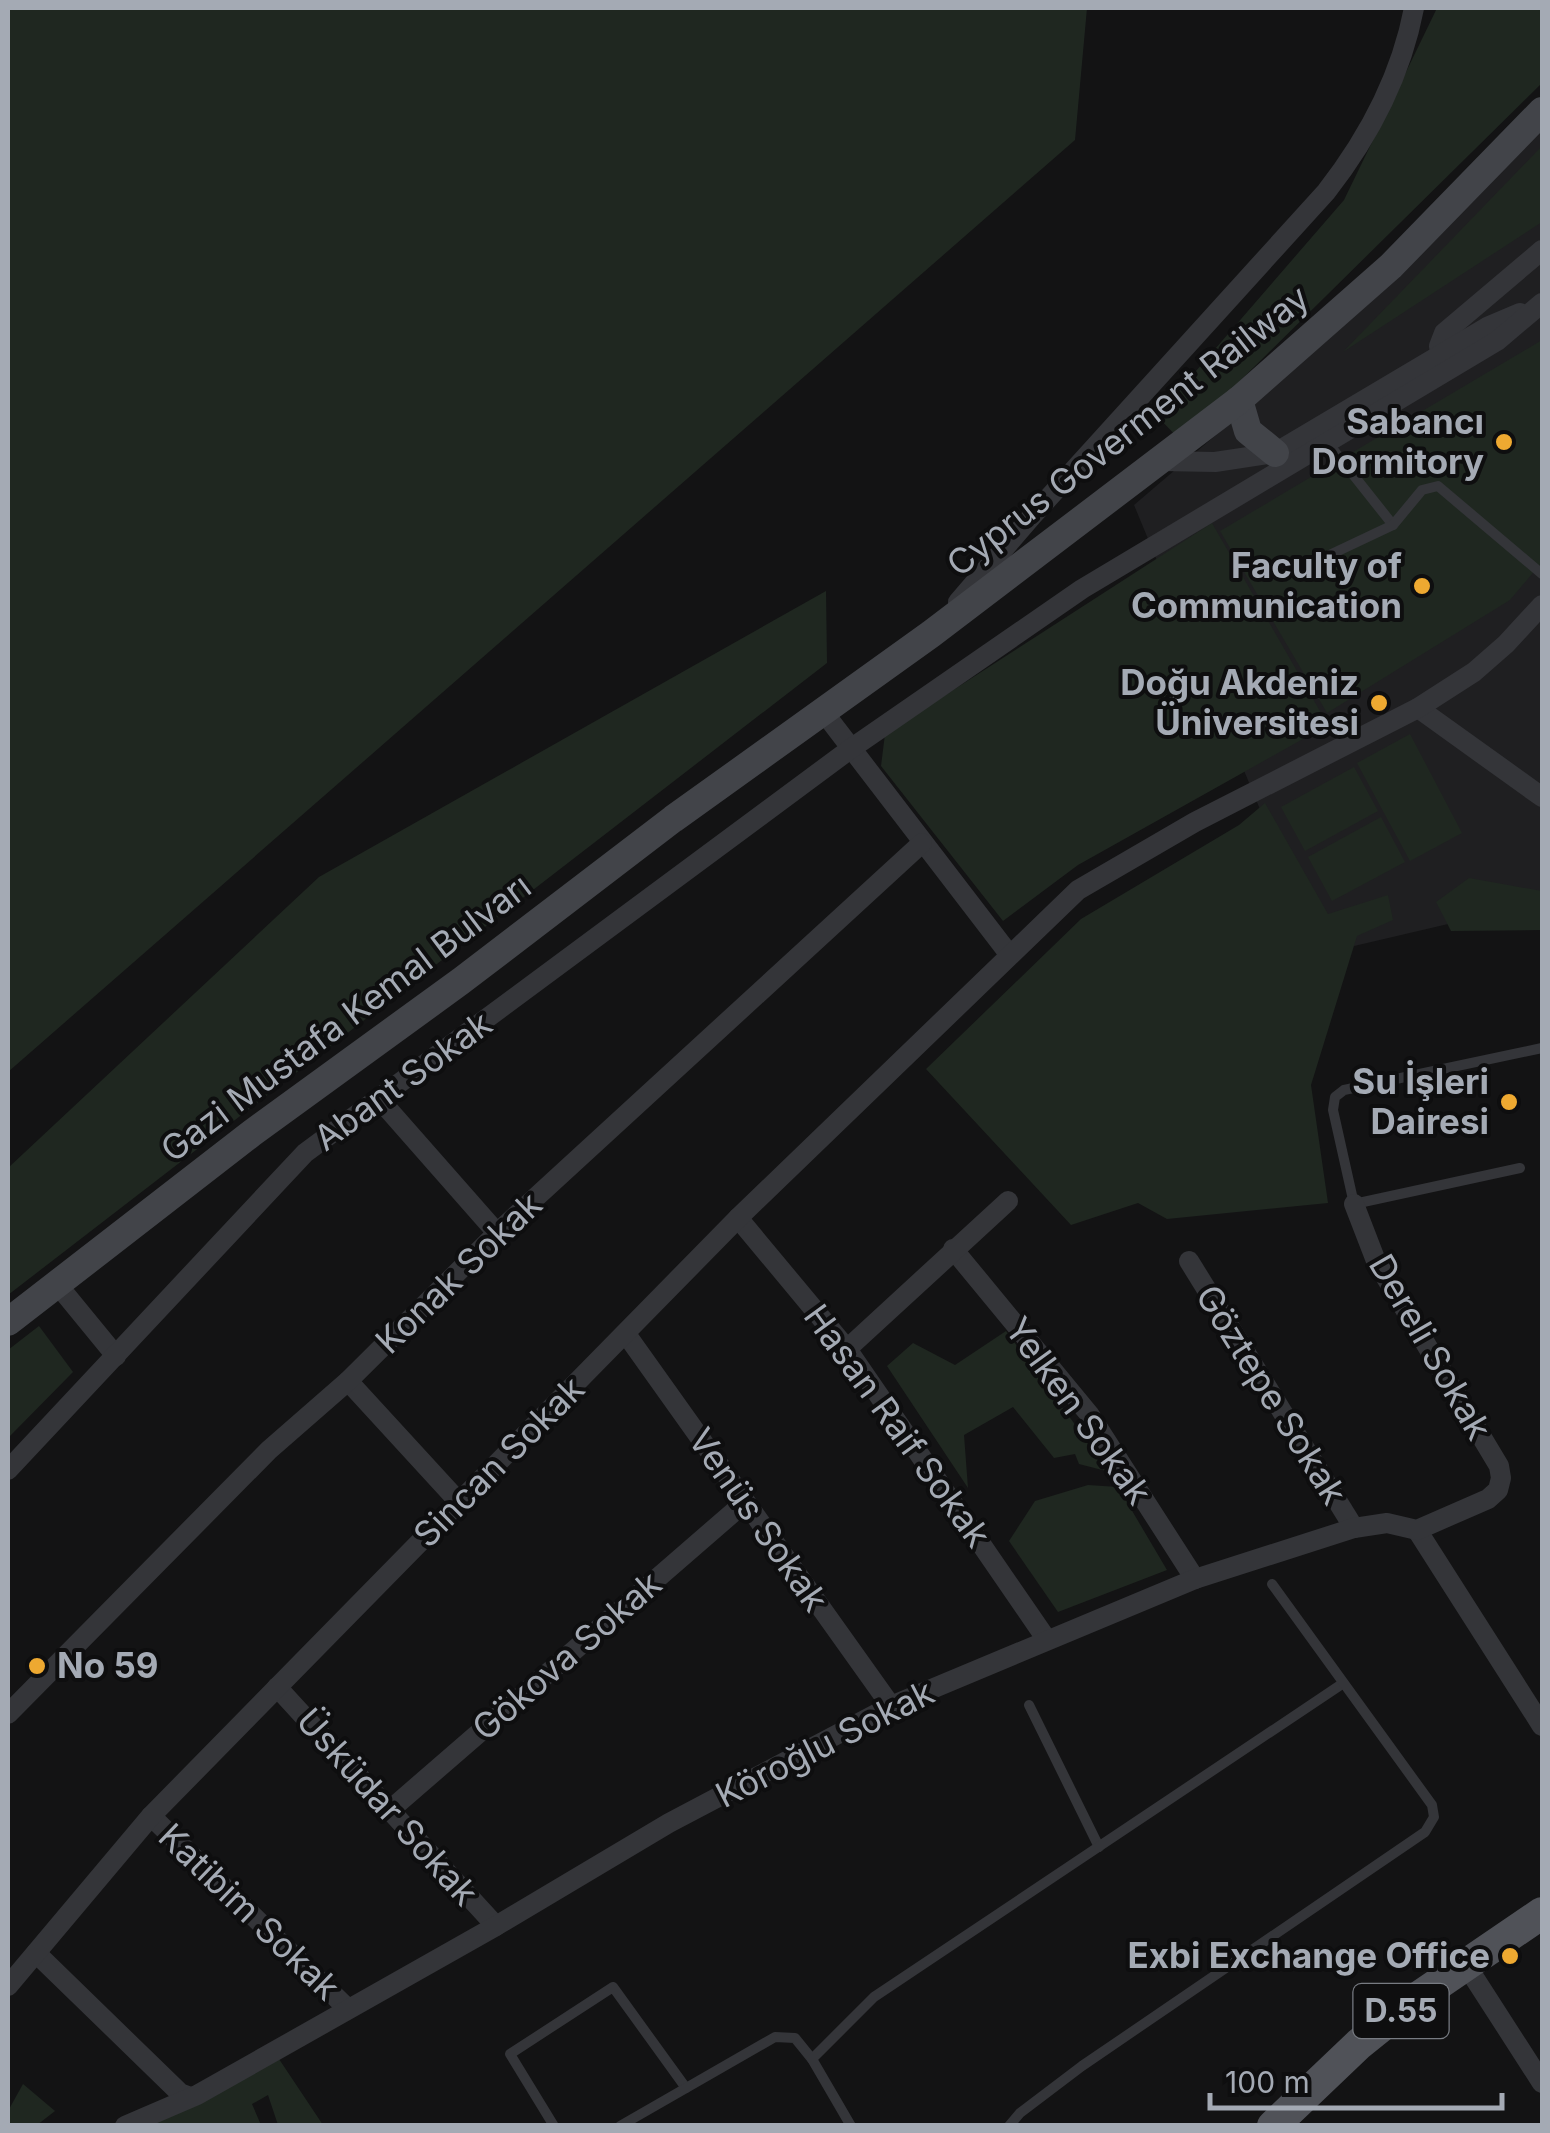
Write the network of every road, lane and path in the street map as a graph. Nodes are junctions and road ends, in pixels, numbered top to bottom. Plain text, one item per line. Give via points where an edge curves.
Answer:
1 (1414, 8) edge
2 (1542, 111) edge
3 (1542, 250) edge
4 (1542, 303) edge
5 (1441, 356) junction
6 (1238, 400) junction
7 (1328, 442) junction
8 (1275, 453) junction
9 (1160, 462) junction
10 (1393, 525) junction
11 (1302, 568) dead end
12 (1542, 574) edge
13 (1542, 605) edge
14 (931, 634) junction
15 (1418, 708) junction
16 (822, 710) junction
17 (850, 750) junction
18 (731, 776) joint
19 (1542, 798) edge
20 (922, 843) junction
21 (1009, 954) junction
22 (1542, 1048) edge
23 (380, 1100) junction
24 (1520, 1168) dead end
25 (1008, 1201) dead end
26 (1354, 1204) junction
27 (738, 1218) junction
28 (497, 1233) junction
29 (953, 1249) junction
30 (1189, 1262) dead end
31 (57, 1284) junction
32 (8, 1322) edge
33 (626, 1334) junction
34 (847, 1349) junction
35 (116, 1356) junction
36 (348, 1381) junction
37 (8, 1470) edge
38 (1498, 1490) joint
39 (460, 1502) junction
40 (744, 1502) junction
41 (1354, 1528) junction
42 (1417, 1530) junction
43 (1195, 1579) junction
44 (1272, 1584) dead end
45 (1047, 1640) junction
46 (1342, 1684) junction
47 (1542, 1684) edge
48 (277, 1687) junction
49 (1522, 1694) junction
50 (1028, 1705) dead end
51 (890, 1706) junction
52 (8, 1714) edge
53 (1542, 1726) edge
54 (390, 1810) junction
55 (151, 1816) junction
56 (1099, 1847) junction
57 (1542, 1913) edge
58 (496, 1926) junction
59 (36, 1952) junction
60 (1466, 1965) junction
61 (10, 1979) edge
62 (347, 2008) junction
63 (812, 2059) junction
64 (1542, 2083) edge
65 (686, 2088) junction
66 (188, 2096) junction
67 (1283, 2122) edge
68 (126, 2126) edge
69 (554, 2126) edge
70 (620, 2126) edge
71 (852, 2126) edge
72 (1009, 2126) edge

1 - 14 street via 1384,98 1342,171
2 - 6 main road, Cyprus Goverment Railway via 1391,266
3 - 5 street via 1444,332
4 - 5 street
4 - 7 street, Abant Sokak via 1497,342
5 - 8 street
6 - 8 main road via 1248,431
6 - 9 main road, Cyprus Goverment Railway
7 - 10 lane
7 - 17 street, Abant Sokak via 1082,589
8 - 9 street
9 - 14 main road, Cyprus Goverment Railway
10 - 11 lane
10 - 12 lane via 1422,490 1438,486
13 - 15 street, Sincan Sokak via 1474,672
14 - 16 main road, Cyprus Goverment Railway
15 - 19 street
15 - 21 street, Sincan Sokak via 1129,858 1078,890
16 - 17 street
16 - 18 main road, Cyprus Goverment Railway
17 - 20 street
17 - 23 street, Abant Sokak
18 - 31 main road, Gazi Mustafa Kemal Bulvarı
20 - 21 street
20 - 28 street, Konak Sokak
21 - 27 street, Sincan Sokak
22 - 26 lane via 1335,1096
23 - 28 street
23 - 35 street, Abant Sokak via 305,1153
24 - 26 lane
25 - 29 street
26 - 38 street, Dereli Sokak via 1376,1261 1499,1466
27 - 33 street, Sincan Sokak
27 - 34 street, Hasan Raif Sokak
28 - 36 street, Konak Sokak
29 - 34 street
29 - 43 street, Yelken Sokak via 1090,1414
30 - 41 street, Göztepe Sokak
31 - 32 main road, Gazi Mustafa Kemal Bulvarı
31 - 35 street
33 - 39 street, Sincan Sokak
33 - 40 street, Venüs Sokak
34 - 45 street, Hasan Raif Sokak
35 - 37 street, Abant Sokak
36 - 39 street
36 - 52 street, Konak Sokak via 269,1450
38 - 42 street, Köroğlu Sokak
39 - 48 street, Sincan Sokak
40 - 51 street, Venüs Sokak
40 - 54 street, Gökova Sokak
41 - 42 street, Köroğlu Sokak via 1387,1523
41 - 43 street, Köroğlu Sokak
42 - 49 street
43 - 45 street, Köroğlu Sokak
44 - 46 lane
45 - 51 street, Köroğlu Sokak
46 - 56 lane
46 - 72 lane via 1432,1805 1434,1818 1424,1832 1082,2066
47 - 49 street
48 - 54 street, Üsküdar Sokak
48 - 55 street, Sincan Sokak
49 - 53 street
50 - 56 lane
51 - 58 street, Köroğlu Sokak via 669,1823
54 - 58 street, Üsküdar Sokak
55 - 59 street, Sincan Sokak
55 - 62 street, Katibim Sokak
56 - 63 lane via 874,1997
57 - 60 main road, D.55
58 - 62 street, Köroğlu Sokak
59 - 61 street, Sincan Sokak
59 - 66 street
60 - 64 street
60 - 67 main road, D.55 via 1359,2044
62 - 66 street, Köroğlu Sokak
63 - 65 lane via 795,2038 775,2037
63 - 71 lane
65 - 69 lane via 613,1988 510,2054
65 - 70 lane
66 - 68 street, Köroğlu Sokak

